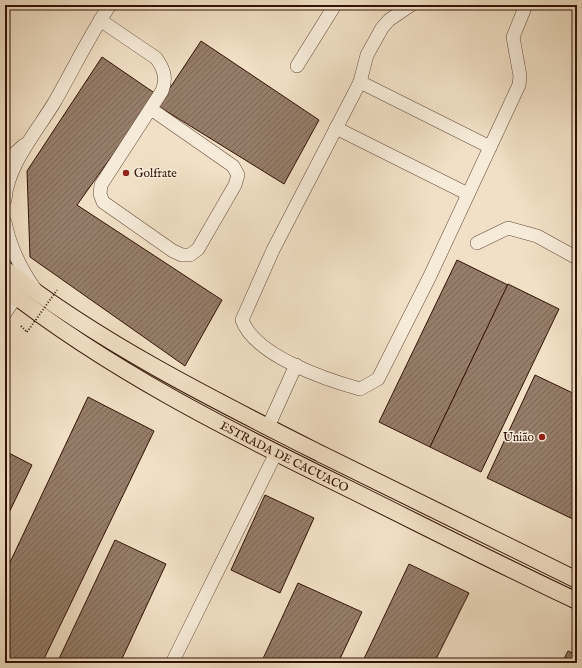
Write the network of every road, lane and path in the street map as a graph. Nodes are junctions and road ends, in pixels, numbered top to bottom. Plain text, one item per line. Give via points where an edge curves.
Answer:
1 (110, 5) edge
2 (335, 5) edge
3 (411, 5) edge
4 (526, 5) edge
5 (100, 20) junction
6 (297, 66) dead end
7 (360, 82) junction
8 (151, 109) junction
9 (336, 128) junction
10 (31, 138) junction
11 (490, 147) junction
12 (5, 162) edge
13 (468, 194) junction
14 (5, 200) edge
15 (5, 222) edge
16 (477, 243) dead end
17 (577, 258) edge
18 (5, 269) edge
19 (57, 290) dead end
20 (10, 292) edge
21 (41, 297) junction
22 (5, 313) edge
23 (21, 326) dead end
24 (296, 365) junction
25 (268, 427) junction
26 (276, 453) junction
27 (577, 580) edge
28 (577, 601) edge
29 (172, 663) edge

1 - 5 street
2 - 6 street
3 - 7 street via 382,28 367,55
4 - 11 street via 513,37 520,76 519,85
5 - 8 street via 156,58 162,65 165,84
5 - 10 street
7 - 9 street
7 - 11 street
8 - 8 street via 101,185 100,194 103,202 172,252 190,255 198,249 235,185 238,175 233,166
9 - 13 street
9 - 24 street via 273,250 242,320 245,327 261,343
10 - 12 street
10 - 14 street via 10,177
11 - 13 street
13 - 24 street via 378,378 360,389
15 - 21 street via 16,259
16 - 17 street via 508,228 537,236
18 - 21 main road, ESTRADA DE CACUACO
19 - 23 path, bridge via 27,332
20 - 22 street
20 - 26 main road, ESTRADA DE CACUACO via 107,360
21 - 25 main road, ESTRADA DE CACUACO via 214,400
24 - 25 street
25 - 27 main road, ESTRADA DE CACUACO
26 - 28 main road, ESTRADA DE CACUACO
26 - 29 street

